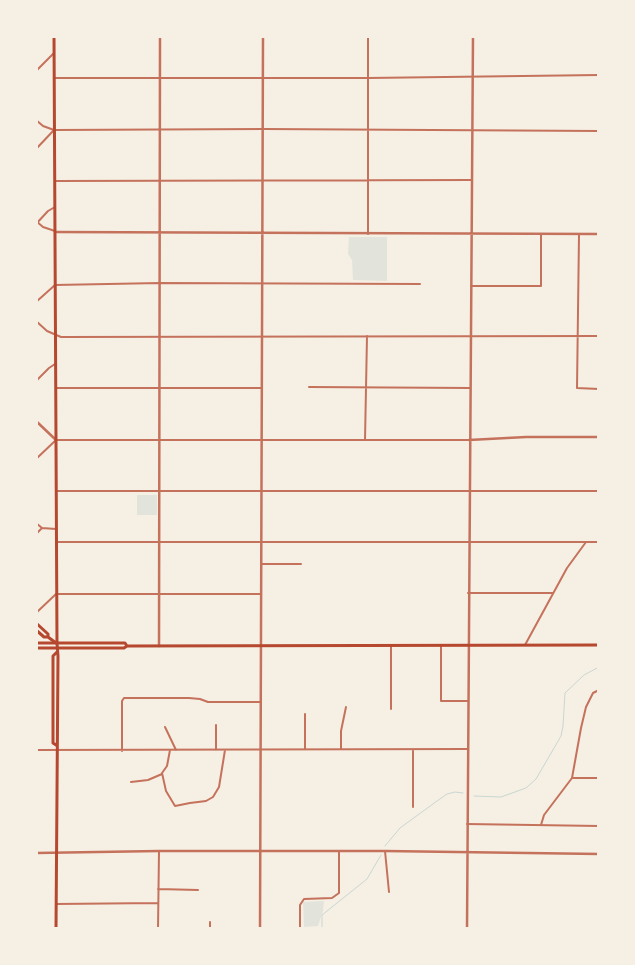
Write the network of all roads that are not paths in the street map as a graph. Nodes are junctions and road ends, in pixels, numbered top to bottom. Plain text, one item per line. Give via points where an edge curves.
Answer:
1 (54, 36) edge
2 (160, 36) edge
3 (263, 36) edge
4 (368, 36) edge
5 (473, 36) edge
6 (54, 53) junction
7 (36, 71) edge
8 (599, 75) edge
9 (472, 77) junction
10 (54, 78) junction
11 (159, 78) junction
12 (264, 78) junction
13 (368, 78) junction
14 (36, 120) edge
15 (264, 129) junction
16 (368, 129) junction
17 (54, 130) junction
18 (160, 130) junction
19 (472, 131) junction
20 (599, 131) edge
21 (36, 149) edge
22 (160, 180) junction
23 (472, 180) junction
24 (55, 181) junction
25 (262, 181) junction
26 (368, 181) junction
27 (55, 207) junction
28 (37, 222) edge
29 (55, 231) junction
30 (160, 232) junction
31 (263, 232) junction
32 (472, 233) junction
33 (368, 234) junction
34 (541, 234) junction
35 (579, 234) junction
36 (599, 234) edge
37 (160, 283) junction
38 (262, 284) junction
39 (420, 284) dead end
40 (55, 285) junction
41 (471, 286) junction
42 (36, 302) edge
43 (36, 321) edge
44 (55, 335) junction
45 (159, 336) junction
46 (262, 336) junction
47 (367, 336) junction
48 (470, 336) junction
49 (577, 336) junction
50 (599, 336) edge
51 (56, 364) junction
52 (36, 380) edge
53 (309, 387) dead end
54 (366, 387) junction
55 (56, 388) junction
56 (159, 388) junction
57 (262, 388) junction
58 (470, 388) junction
59 (599, 389) edge
60 (36, 421) edge
61 (599, 438) edge
62 (56, 440) junction
63 (159, 440) junction
64 (262, 440) junction
65 (365, 440) junction
66 (469, 440) junction
67 (36, 459) edge
68 (56, 491) junction
69 (599, 491) edge
70 (159, 492) junction
71 (262, 492) junction
72 (470, 492) junction
73 (36, 523) edge
74 (42, 528) junction
75 (56, 529) junction
76 (36, 534) edge
77 (56, 542) junction
78 (586, 542) junction
79 (599, 542) edge
80 (160, 543) junction
81 (263, 543) junction
82 (470, 543) junction
83 (262, 564) junction
84 (301, 564) dead end
85 (468, 593) junction
86 (553, 593) junction
87 (56, 594) junction
88 (261, 594) junction
89 (159, 595) junction
90 (36, 613) edge
91 (36, 623) edge
92 (36, 630) edge
93 (48, 637) junction
94 (36, 643) edge
95 (441, 645) junction
96 (468, 645) junction
97 (525, 645) junction
98 (599, 645) edge
99 (159, 646) junction
100 (261, 646) junction
101 (391, 646) junction
102 (36, 648) edge
103 (57, 648) junction
104 (599, 690) edge
105 (468, 700) junction
106 (261, 702) junction
107 (346, 707) dead end
108 (391, 709) dead end
109 (305, 714) dead end
110 (216, 725) dead end
111 (165, 727) dead end
112 (305, 749) junction
113 (341, 749) junction
114 (468, 749) junction
115 (36, 750) edge
116 (58, 750) junction
117 (122, 750) junction
118 (170, 750) junction
119 (176, 750) junction
120 (216, 750) junction
121 (225, 750) junction
122 (261, 750) junction
123 (413, 750) junction
124 (162, 773) junction
125 (572, 778) junction
126 (599, 778) edge
127 (130, 782) dead end
128 (413, 808) dead end
129 (468, 824) junction
130 (541, 825) junction
131 (599, 826) edge
132 (159, 851) junction
133 (340, 851) junction
134 (385, 851) junction
135 (261, 852) junction
136 (36, 853) edge
137 (57, 853) junction
138 (467, 853) junction
139 (599, 854) edge
140 (158, 889) junction
141 (198, 890) dead end
142 (389, 892) dead end
143 (158, 903) junction
144 (56, 904) junction
145 (210, 922) dead end
146 (56, 929) edge
147 (158, 929) edge
148 (210, 929) edge
149 (260, 929) edge
150 (300, 929) edge
151 (467, 929) edge

1 - 6 main road
2 - 11 street
3 - 12 street
4 - 13 street
5 - 9 street
6 - 7 street
6 - 10 main road
8 - 9 street
9 - 13 street
9 - 19 street
10 - 11 street
10 - 17 main road
11 - 12 street
11 - 18 street
12 - 13 street
12 - 15 street
13 - 16 street
14 - 17 street
15 - 16 street
15 - 18 street
15 - 25 street
16 - 19 street
16 - 26 street
17 - 18 street
17 - 21 street
17 - 24 main road
18 - 22 street
19 - 20 street
19 - 23 street
22 - 24 street
22 - 25 street
22 - 30 street
23 - 26 street
23 - 32 street
24 - 27 main road
25 - 26 street
25 - 31 street
26 - 33 street
27 - 28 street
27 - 29 main road
28 - 29 street via 43,228
29 - 30 street
29 - 40 main road
30 - 31 street
30 - 37 street
31 - 33 street
31 - 38 street
32 - 33 street
32 - 34 street
32 - 41 street
34 - 35 street
34 - 41 street via 541,286
35 - 36 street
35 - 49 street
37 - 38 street
37 - 40 street
37 - 45 street
38 - 39 street
38 - 46 street
40 - 42 street
40 - 44 main road
41 - 48 street
43 - 44 street
44 - 45 street
44 - 51 main road
45 - 46 street
45 - 56 street
46 - 47 street
46 - 57 street
47 - 48 street
47 - 54 street
48 - 49 street
48 - 58 street
49 - 50 street
49 - 59 street via 577,388
51 - 52 street
51 - 55 main road
53 - 54 street
54 - 58 street
54 - 65 street
55 - 56 street
55 - 62 main road
56 - 57 street
56 - 63 street
57 - 64 street
58 - 66 street
60 - 62 street
61 - 66 street
62 - 63 street
62 - 67 street
62 - 68 main road
63 - 64 street
63 - 70 street
64 - 65 street
64 - 71 street
65 - 66 street
66 - 72 street
68 - 70 street
68 - 75 main road
69 - 72 street
70 - 71 street
70 - 80 street
71 - 72 street
71 - 81 street
72 - 82 street
73 - 74 street
74 - 75 street
74 - 76 street
75 - 77 main road
77 - 80 street
77 - 87 main road
78 - 79 street
78 - 82 street
78 - 86 street
80 - 81 street
80 - 89 street
81 - 82 street
81 - 83 street
82 - 85 street
83 - 84 street
83 - 88 street
85 - 86 street
85 - 96 street
86 - 97 street
87 - 89 street
87 - 90 street
87 - 103 main road
88 - 89 street
88 - 100 street
89 - 99 street
91 - 93 main road
92 - 93 main road
93 - 103 main road
94 - 103 main road
95 - 96 main road
95 - 101 main road
95 - 105 street via 441,701
96 - 97 main road
96 - 105 street
97 - 98 main road
99 - 100 main road
99 - 103 main road via 127,646 124,643
100 - 101 main road
100 - 106 street
101 - 108 street
102 - 103 main road
103 - 116 main road via 53,656 53,743
104 - 125 street via 589,699 584,714
105 - 114 street
106 - 117 street via 124,698
106 - 122 street
107 - 113 street
109 - 112 street
110 - 120 street
111 - 119 street
112 - 113 street
112 - 122 street
113 - 123 street
114 - 123 street
114 - 129 street
115 - 116 street
116 - 117 street
116 - 137 main road
117 - 118 street
118 - 119 street
118 - 124 street
119 - 120 street
120 - 121 street
121 - 122 street
121 - 124 street via 216,794 207,801 175,806 166,791
122 - 135 street
123 - 128 street
124 - 127 street via 148,780
125 - 126 street
125 - 130 street via 544,815
129 - 130 street
129 - 138 street
130 - 131 street
132 - 135 street
132 - 137 street
132 - 140 street
133 - 134 street
133 - 135 street
133 - 150 street via 339,893 332,898 304,899 300,905
134 - 138 street
134 - 142 street
135 - 149 street
136 - 137 street
137 - 144 main road
138 - 139 street
138 - 151 street
140 - 141 street
140 - 143 street
143 - 144 street
143 - 147 street
144 - 146 main road
145 - 148 street

